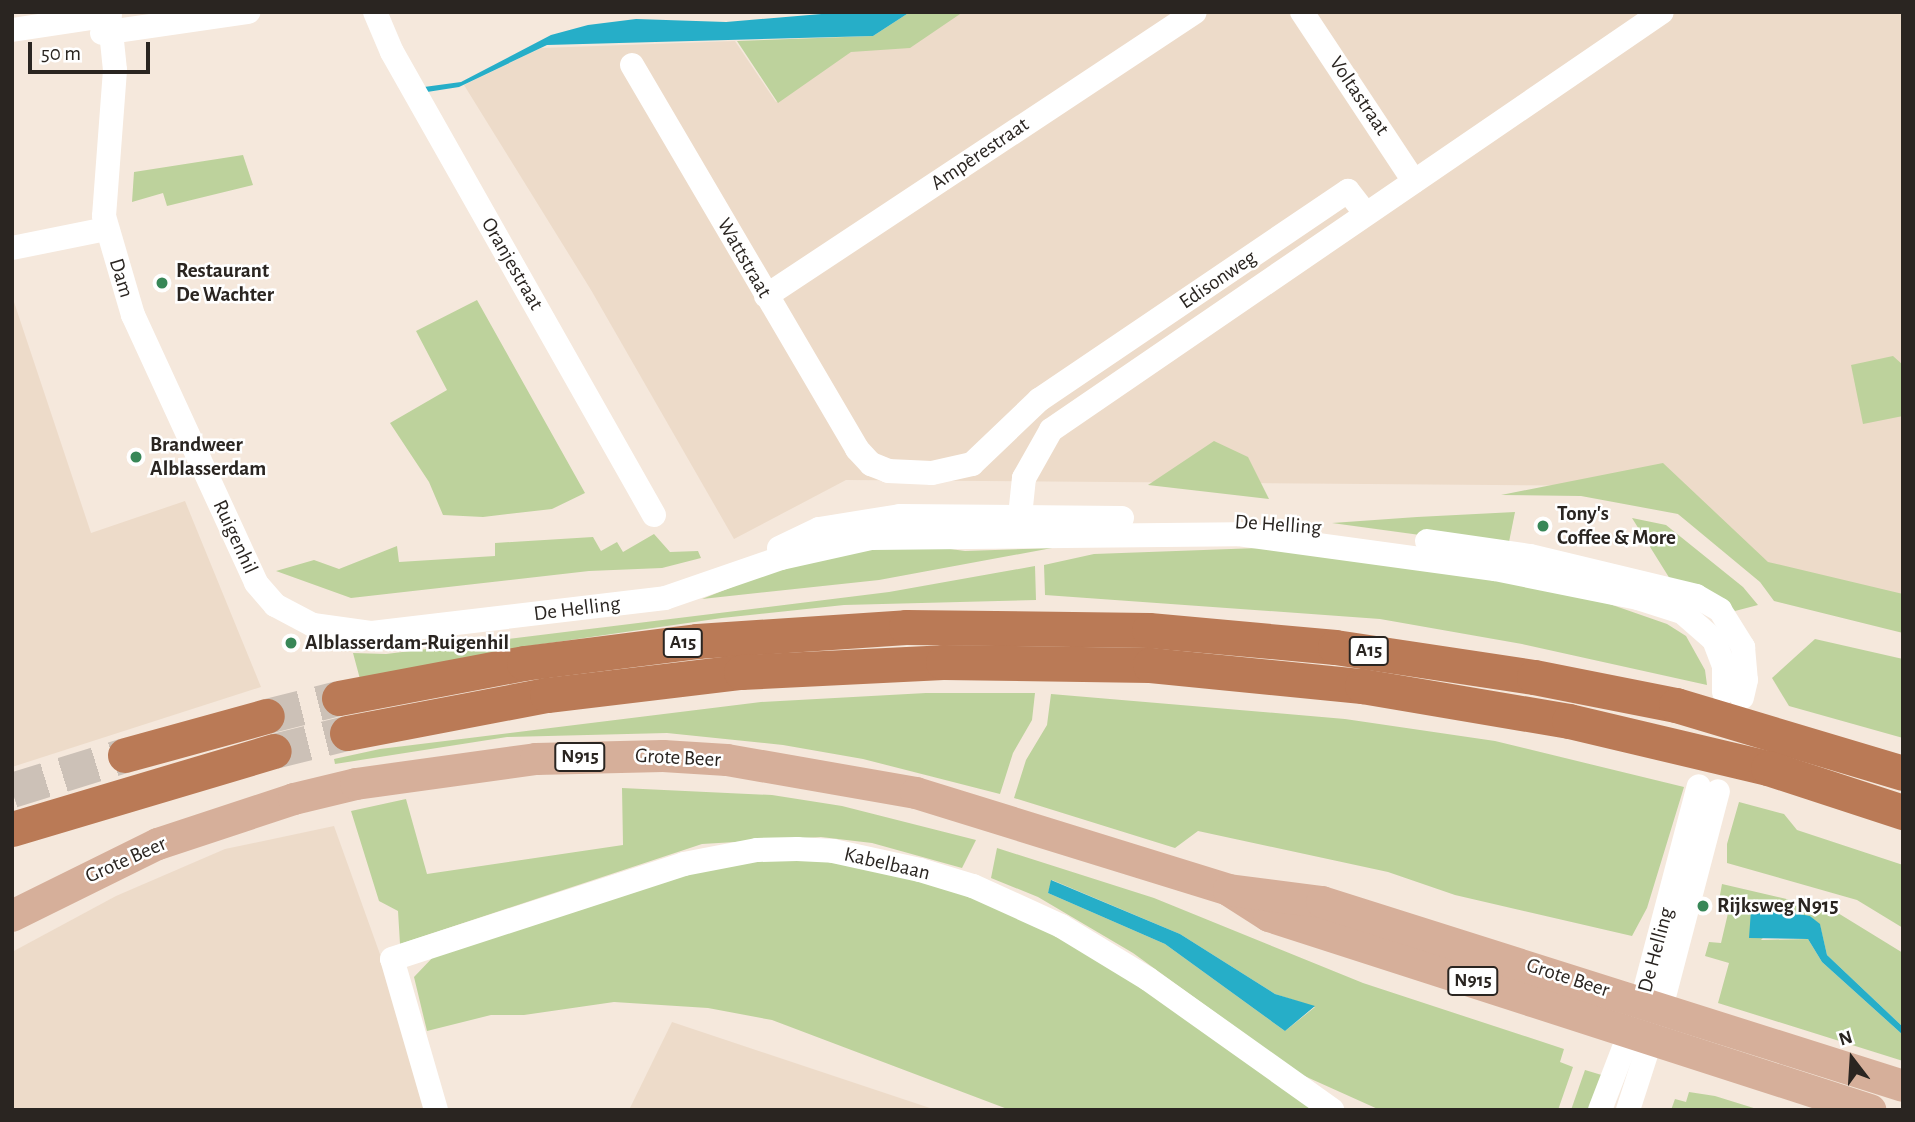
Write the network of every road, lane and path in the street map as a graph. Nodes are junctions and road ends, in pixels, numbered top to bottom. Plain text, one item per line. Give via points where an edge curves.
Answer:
1 (248, 12) edge
2 (375, 12) edge
3 (1195, 12) edge
4 (1301, 12) edge
5 (1662, 12) edge
6 (104, 20) edge
7 (12, 30) edge
8 (632, 65) dead end
9 (1414, 181) junction
10 (1366, 214) junction
11 (106, 229) junction
12 (12, 248) edge
13 (766, 296) junction
14 (1063, 384) junction
15 (1076, 410) junction
16 (858, 449) joint
17 (197, 452) joint
18 (654, 515) dead end
19 (1018, 528) junction
20 (286, 612) joint
21 (1733, 695) dead end
22 (338, 698) tunnel mouth
23 (267, 716) tunnel mouth
24 (346, 733) tunnel mouth
25 (274, 751) tunnel mouth
26 (125, 755) tunnel mouth
27 (1903, 773) edge
28 (1709, 788) dead end
29 (1903, 812) edge
30 (12, 829) edge
31 (1229, 890) junction
32 (12, 916) edge
33 (1651, 1005) junction
34 (1640, 1035) junction
35 (1903, 1086) edge
36 (436, 1110) edge
37 (1332, 1110) edge
38 (1600, 1110) edge
39 (1628, 1110) edge
40 (1870, 1110) edge

1 - 6 street via 208,21
2 - 18 street, Oranjestraat via 392,52
3 - 13 street, Ampèrestraat
4 - 9 street, Voltastraat
5 - 9 street, Edisonweg
6 - 7 street
6 - 11 street, Dam via 116,70 104,188
8 - 13 street, Wattstraat
9 - 10 street, Edisonweg
10 - 14 street, Edisonweg via 1348,191
10 - 15 street, Edisonweg
11 - 12 street
11 - 17 street, Dam via 133,315
13 - 16 street, Wattstraat
14 - 15 street
14 - 16 street, Edisonweg via 962,469 923,474 888,471 871,464
15 - 19 street, Edisonweg via 1051,430 1028,464
17 - 20 street, Ruigenhil via 256,583
19 - 20 street, De Helling via 871,538 742,571 665,598 372,633 313,625
19 - 21 street, De Helling via 1238,534 1407,554 1638,598 1682,612 1714,640
22 - 27 highway, A15 via 524,663 697,641 906,627 1045,627 1238,636 1486,669 1676,705
23 - 26 highway
24 - 29 highway, A15 via 643,682 837,665 1150,665 1362,686 1667,741
25 - 30 highway
28 - 33 street, De Helling
31 - 32 main road, Grote Beer / N915 via 978,810 853,779 727,760 599,756 434,770 294,799 158,844
31 - 33 main road, Grote Beer / N915 via 1322,902
31 - 34 main road, Grote Beer / N915 via 1269,916
33 - 34 street, De Helling
33 - 35 main road, Grote Beer / N915
34 - 38 street, De Helling
34 - 39 street, De Helling
34 - 40 main road, Grote Beer / N915
36 - 37 street, Kabelbaan via 392,959 718,856 757,850 833,851 973,886 1061,926 1148,979

